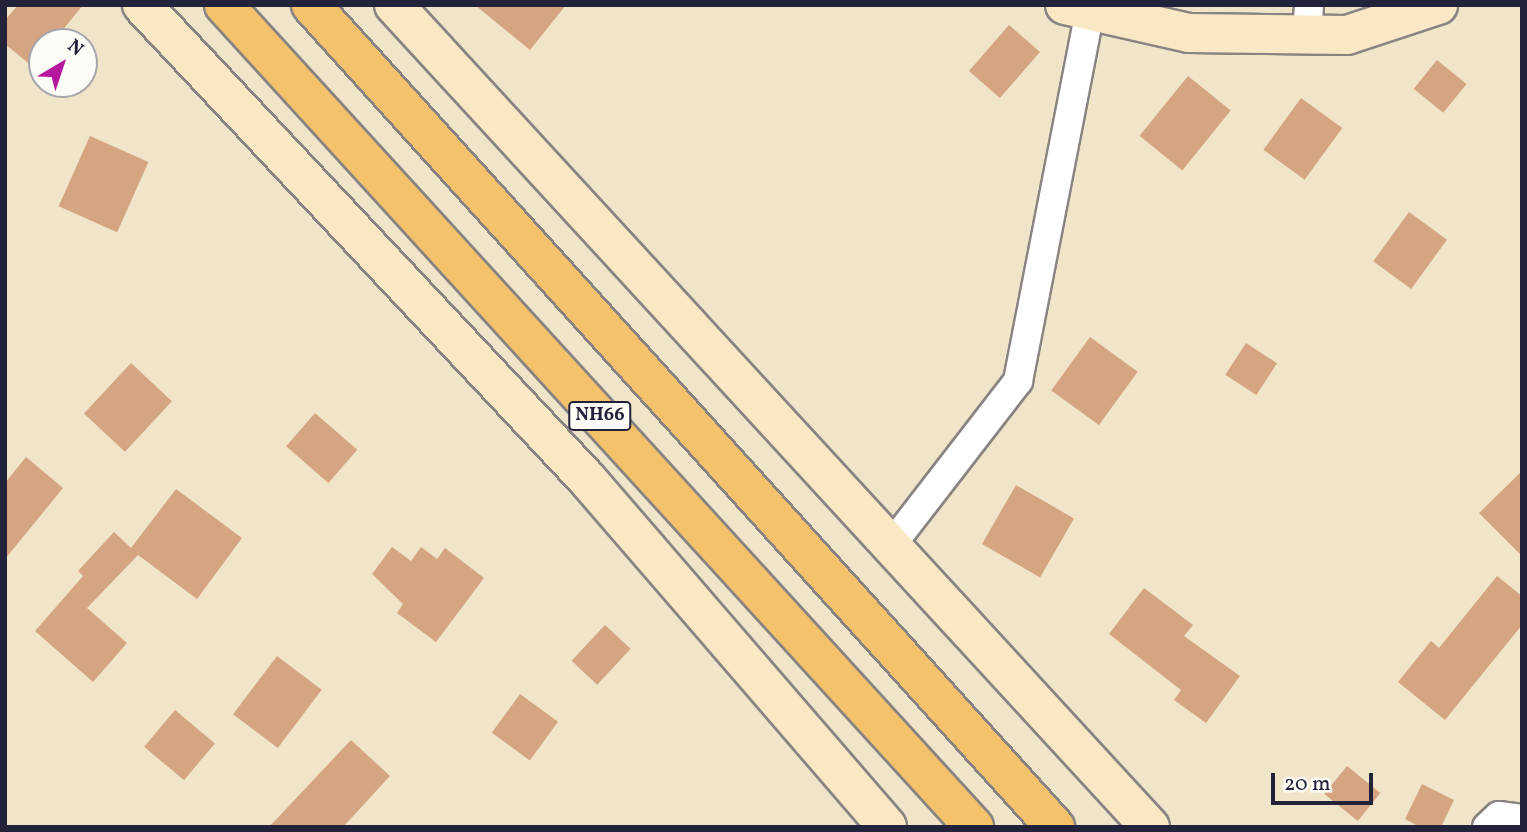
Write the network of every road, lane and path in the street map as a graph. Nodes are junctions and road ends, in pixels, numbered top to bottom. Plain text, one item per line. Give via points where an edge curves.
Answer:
1 (142, 5) edge
2 (224, 5) edge
3 (311, 5) edge
4 (394, 5) edge
5 (1438, 5) edge
6 (1077, 7) edge
7 (1308, 20) edge
8 (889, 548) junction
9 (1522, 819) edge
10 (887, 827) edge
11 (974, 827) edge
12 (1055, 827) edge
13 (1150, 827) edge
14 (1487, 827) edge

1 - 10 street via 587,479
2 - 11 highway, NH66
3 - 12 highway, NH66
4 - 8 street
5 - 7 street via 1347,35
6 - 7 street via 1189,33
6 - 8 street via 1018,381
8 - 13 street
9 - 14 street via 1499,816

